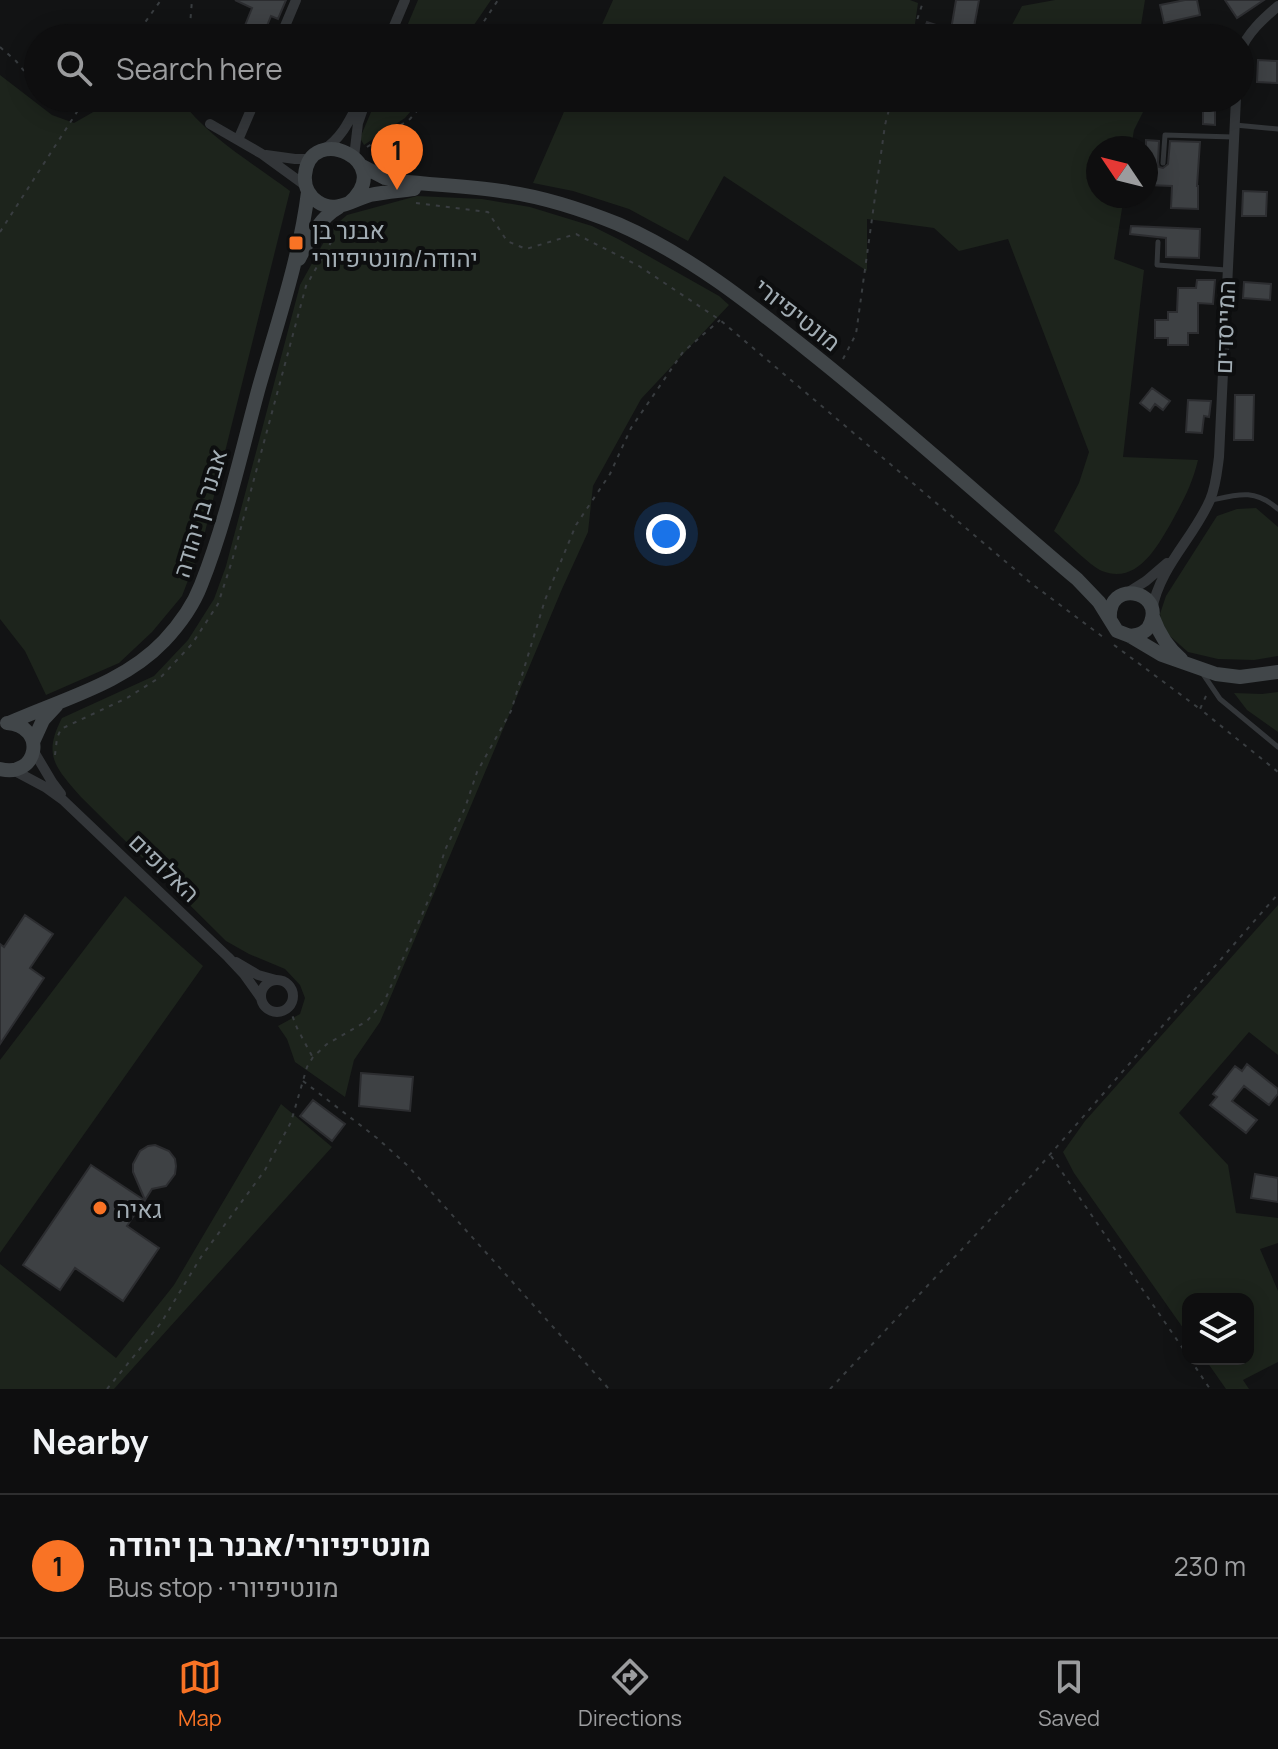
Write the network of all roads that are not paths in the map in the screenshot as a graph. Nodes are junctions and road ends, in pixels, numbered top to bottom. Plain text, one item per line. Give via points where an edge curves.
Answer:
1 (296, 0) edge
2 (405, 0) edge
3 (1278, 6) edge
4 (286, 24) edge
5 (395, 24) edge
6 (1254, 29) edge
7 (250, 112) edge
8 (356, 112) edge
9 (361, 112) edge
10 (1235, 112) edge
11 (210, 124) road end
12 (1278, 129) edge
13 (1234, 131) junction
14 (238, 140) junction
15 (262, 154) junction
16 (316, 156) junction
17 (357, 161) junction
18 (1163, 163) dead end
19 (438, 186) junction
20 (307, 189) junction
21 (344, 205) junction
22 (1158, 242) dead end
23 (1226, 270) junction
24 (291, 273) junction
25 (1210, 501) junction
26 (1278, 509) edge
27 (1182, 547) junction
28 (1077, 579) junction
29 (1123, 595) junction
30 (1153, 613) junction
31 (1110, 619) junction
32 (1130, 636) junction
33 (1198, 670) junction
34 (1278, 672) edge
35 (62, 701) junction
36 (2, 724) edge
37 (33, 746) junction
38 (1278, 747) edge
39 (4, 770) edge
40 (72, 808) junction
41 (228, 957) junction
42 (276, 980) junction
43 (261, 998) junction

1 - 4 street
2 - 5 street
3 - 6 street
7 - 14 street
8 - 16 street via 343,133
9 - 17 street
10 - 13 street, המייסדים
11 - 14 street
12 - 13 lane
13 - 18 lane via 1165,135
13 - 23 street, המייסדים
14 - 15 street
15 - 16 street
15 - 20 street
16 - 17 street via 337,149
16 - 20 street via 305,176
17 - 19 street, מונטיפיורי via 385,178
17 - 21 street via 363,182 356,197
19 - 21 street, מונטיפיורי via 386,192
19 - 28 street, מונטיפיורי via 540,199 617,224 680,257 835,371
20 - 21 street via 321,204
20 - 24 street, אבנר בן יהודה
21 - 24 street, אבנר בן יהודה via 327,214
22 - 23 lane via 1157,265
23 - 25 street, המייסדים via 1219,457
24 - 35 street, אבנר בן יהודה via 200,588 177,626 147,657
25 - 26 lane via 1252,495
25 - 27 street, המייסדים
27 - 29 street, המייסדים
27 - 30 street, המייסדים via 1159,582
28 - 29 street, מונטיפיורי
28 - 31 street, מונטיפיורי
29 - 30 street via 1146,598
29 - 31 street via 1111,606
30 - 32 street via 1148,629
30 - 33 street via 1171,650
31 - 32 street via 1117,631
32 - 33 street
33 - 34 street via 1240,677
33 - 38 lane via 1220,699
35 - 36 street, אבנר בן יהודה
35 - 37 street, אבנר בן יהודה via 43,720
36 - 37 street via 24,728
37 - 39 street, אבנר בן יהודה via 27,763
37 - 40 street, האלופים
39 - 40 street, האלופים via 45,787
40 - 41 street, האלופים
41 - 42 street, האלופים
41 - 43 street, האלופים
42 - 43 street via 267,984
42 - 43 street via 293,992 289,1007 275,1013

